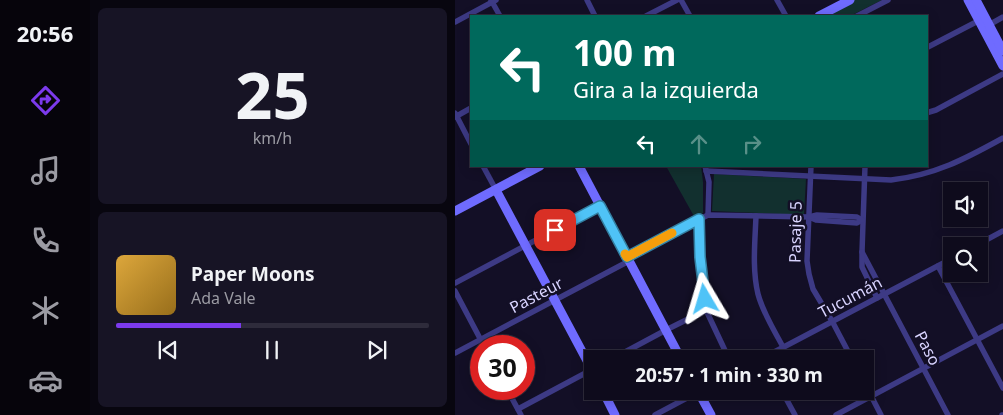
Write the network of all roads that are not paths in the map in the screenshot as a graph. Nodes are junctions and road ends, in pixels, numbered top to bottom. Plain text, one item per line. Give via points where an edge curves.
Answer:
1 (587, 0) edge
2 (677, 0) edge
3 (681, 0) edge
4 (777, 0) edge
5 (849, 0) edge
6 (888, 0) edge
7 (968, 0) edge
8 (976, 0) edge
9 (493, 1) edge
10 (500, 15) edge
11 (594, 15) edge
12 (648, 15) edge
13 (689, 15) edge
14 (785, 15) edge
15 (824, 15) edge
16 (859, 15) edge
17 (1003, 17) edge
18 (455, 22) edge
19 (984, 22) junction
20 (928, 47) edge
21 (1003, 52) edge
22 (1003, 66) edge
23 (1003, 74) edge
24 (470, 108) edge
25 (928, 112) edge
26 (456, 115) edge
27 (1003, 138) edge
28 (470, 142) edge
29 (484, 167) edge
30 (538, 167) edge
31 (580, 167) edge
32 (757, 167) edge
33 (811, 167) edge
34 (865, 167) edge
35 (705, 169) edge
36 (757, 173) junction
37 (810, 177) junction
38 (865, 180) junction
39 (496, 190) junction
40 (600, 206) junction
41 (455, 211) edge
42 (708, 215) junction
43 (756, 216) junction
44 (809, 217) junction
45 (699, 219) junction
46 (863, 220) junction
47 (1003, 231) edge
48 (988, 239) edge
49 (525, 246) junction
50 (862, 252) junction
51 (628, 259) junction
52 (943, 263) edge
53 (938, 266) junction
54 (455, 283) edge
55 (455, 291) edge
56 (884, 294) junction
57 (877, 298) junction
58 (555, 301) junction
59 (706, 310) junction
60 (832, 321) junction
61 (1003, 326) edge
62 (665, 330) junction
63 (478, 335) edge
64 (490, 335) edge
65 (977, 340) junction
66 (470, 346) edge
67 (783, 348) junction
68 (628, 350) edge
69 (676, 350) edge
70 (725, 350) edge
71 (779, 350) edge
72 (847, 350) edge
73 (455, 353) edge
74 (584, 355) edge
75 (923, 368) junction
76 (584, 375) edge
77 (1003, 388) edge
78 (874, 394) edge
79 (513, 400) edge
80 (608, 400) edge
81 (682, 400) edge
82 (704, 400) edge
83 (787, 400) edge
84 (864, 400) edge
85 (873, 400) edge
86 (519, 412) edge
87 (615, 415) edge
88 (655, 415) edge
89 (711, 415) edge
90 (795, 415) edge
91 (836, 415) edge
92 (881, 415) edge
93 (948, 415) edge

1 - 11 street
2 - 12 street
3 - 13 street
4 - 14 street
5 - 15 main road
6 - 16 street
7 - 19 main road
8 - 19 main road
9 - 10 street
9 - 18 street
17 - 19 street
19 - 20 street
19 - 21 main road
19 - 22 main road
23 - 25 street
24 - 26 street
26 - 28 street
27 - 38 street via 963,160 925,174 891,180
29 - 39 street
30 - 39 main road
31 - 40 main road
32 - 36 street
33 - 37 street, Pasaje 5
34 - 38 street
35 - 36 street
35 - 42 street via 709,182
36 - 37 street
37 - 38 street
37 - 44 street, Pasaje 5
38 - 46 street
39 - 41 main road
39 - 49 main road
40 - 49 street
40 - 51 main road
42 - 43 street
42 - 45 street, Pasteur
43 - 44 street
43 - 67 street via 754,266 758,292
44 - 46 street via 817,214
44 - 60 street, Pasaje 5 via 809,274 813,290
45 - 51 street, Pasteur
45 - 59 street
46 - 50 street
47 - 48 street
49 - 54 street
49 - 58 main road
50 - 56 street, Paso
50 - 57 street via 862,267
51 - 58 street, Pasteur
51 - 62 main road
52 - 53 street, Tucumán
53 - 56 street, Tucumán
53 - 65 street
55 - 63 street
56 - 57 street, Tucumán
56 - 75 street, Paso
57 - 60 street, Tucumán
58 - 64 street, Pasteur
58 - 74 main road
59 - 62 street
59 - 70 street
60 - 67 street, Tucumán
60 - 72 street, Pasaje 5
61 - 65 street
62 - 68 street
62 - 69 main road
65 - 75 street
65 - 77 street
66 - 73 street, Pasteur
67 - 71 street, Tucumán
75 - 78 street
75 - 93 street, Paso
76 - 86 street
79 - 86 street
80 - 87 main road
81 - 88 street
82 - 89 main road
83 - 90 street
84 - 91 street
85 - 92 street

